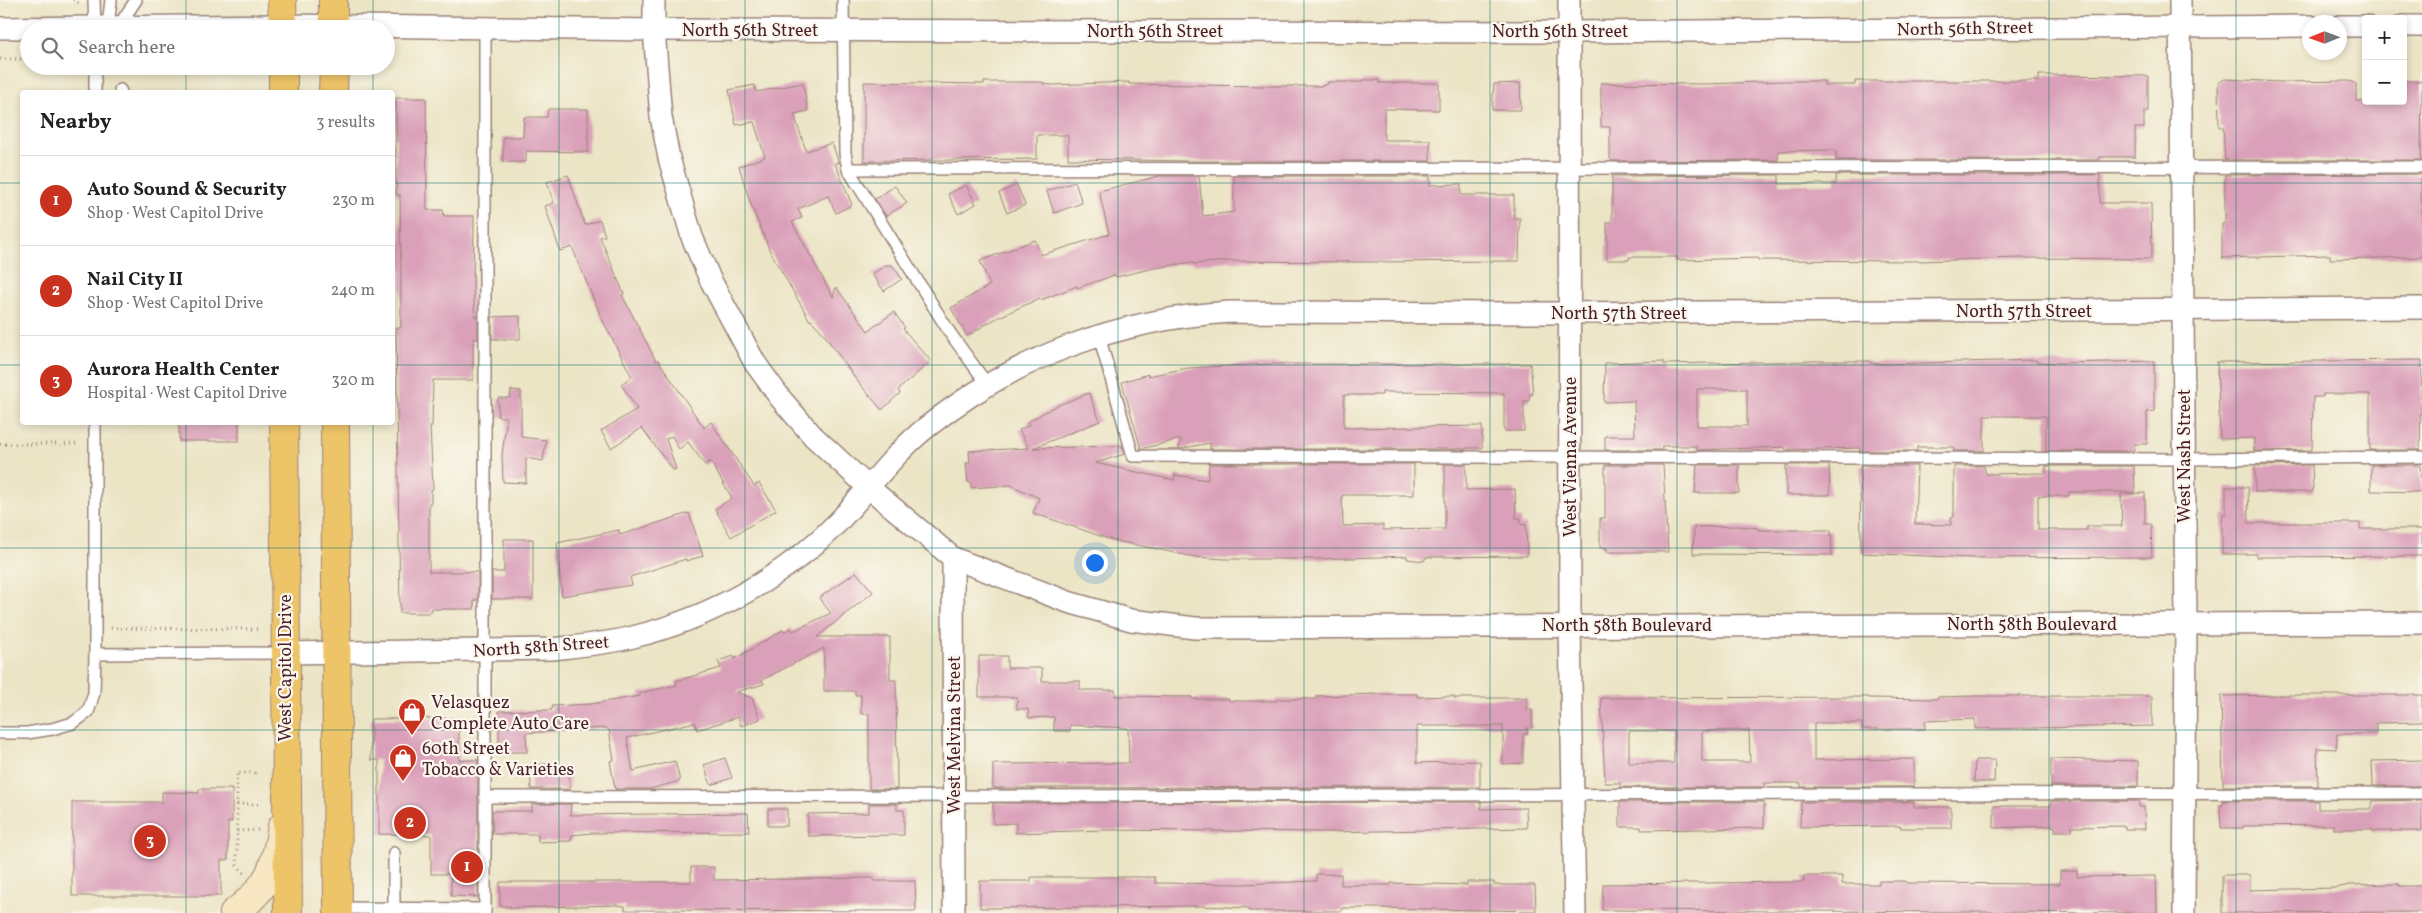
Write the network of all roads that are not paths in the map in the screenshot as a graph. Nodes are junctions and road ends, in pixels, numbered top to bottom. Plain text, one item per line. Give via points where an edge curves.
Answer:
1 (94, 0) edge
2 (111, 0) edge
3 (136, 0) edge
4 (333, 0) edge
5 (654, 0) edge
6 (843, 0) edge
7 (1568, 0) edge
8 (2180, 0) edge
9 (283, 18) edge
10 (101, 20) edge
11 (106, 20) edge
12 (112, 20) edge
13 (243, 20) edge
14 (333, 20) edge
15 (2180, 26) junction
16 (2302, 26) edge
17 (2347, 26) edge
18 (2362, 26) edge
19 (2407, 26) edge
20 (2422, 26) edge
21 (0, 28) edge
22 (20, 28) edge
23 (395, 28) edge
24 (485, 28) junction
25 (654, 30) junction
26 (842, 30) junction
27 (1569, 32) junction
28 (95, 75) edge
29 (283, 75) edge
30 (334, 75) edge
31 (95, 90) edge
32 (283, 90) edge
33 (333, 90) edge
34 (2422, 167) edge
35 (1569, 168) junction
36 (848, 169) junction
37 (2182, 169) junction
38 (2422, 308) edge
39 (2184, 310) junction
40 (1569, 313) junction
41 (1099, 336) junction
42 (986, 384) junction
43 (95, 425) edge
44 (284, 425) edge
45 (335, 425) edge
46 (2422, 457) edge
47 (1571, 458) junction
48 (2184, 459) junction
49 (868, 487) junction
50 (953, 558) junction
51 (2422, 623) edge
52 (2186, 624) junction
53 (1570, 625) junction
54 (485, 651) junction
55 (285, 653) junction
56 (336, 653) junction
57 (95, 654) junction
58 (0, 733) edge
59 (2422, 793) edge
60 (954, 794) junction
61 (2184, 794) junction
62 (1573, 796) junction
63 (485, 797) junction
64 (286, 803) junction
65 (394, 853) dead end
66 (394, 908) junction
67 (338, 910) edge
68 (485, 911) edge
69 (234, 913) edge
70 (288, 913) edge
71 (954, 913) edge
72 (1575, 913) edge
73 (2184, 913) edge

1 - 10 lane
2 - 11 lane
3 - 12 lane
4 - 14 main road
5 - 25 street
6 - 26 lane
7 - 27 street, West Vienna Avenue
8 - 15 street, West Nash Street
9 - 13 street, North 56th Street
15 - 16 street, North 56th Street
15 - 27 street, North 56th Street
15 - 37 street, West Nash Street
17 - 18 street
19 - 20 street
21 - 22 street, North 56th Street
23 - 24 street, North 56th Street
24 - 25 street, North 56th Street
24 - 54 lane
25 - 26 street, North 56th Street
25 - 49 street via 660,108 669,158 685,214 710,280 755,363 781,399 813,436
26 - 27 street, North 56th Street
26 - 36 lane
27 - 35 street, West Vienna Avenue
28 - 31 lane
29 - 32 main road
30 - 33 main road
34 - 37 lane
35 - 36 lane
35 - 37 lane
35 - 40 street, West Vienna Avenue
36 - 42 lane via 950,333
37 - 39 street, West Nash Street
38 - 39 street, North 57th Street
39 - 40 street, North 57th Street
39 - 48 street, West Nash Street
40 - 41 street, North 57th Street via 1230,312 1187,315
40 - 47 street, West Vienna Avenue
41 - 42 street, North 57th Street via 1029,362
41 - 47 lane via 1132,456
42 - 49 street, North 57th Street via 925,428
43 - 57 lane
44 - 55 main road, West Capitol Drive
45 - 56 main road
46 - 48 lane
47 - 48 lane
47 - 53 street, West Vienna Avenue
48 - 52 street, West Nash Street
49 - 50 street, North 58th Boulevard
49 - 54 street, North 58th Street via 811,547 742,594 708,611 669,627 594,645
50 - 53 street, North 58th Boulevard via 1068,602 1131,620 1195,628
50 - 60 street, West Melvina Street
51 - 52 street, North 58th Boulevard
52 - 53 street, North 58th Boulevard
52 - 61 street, West Nash Street
53 - 62 street, West Vienna Avenue
54 - 56 street, North 58th Street
54 - 63 lane
55 - 56 street, North 58th Street
55 - 57 lane
55 - 64 main road, West Capitol Drive
56 - 67 main road
57 - 58 lane via 94,693 88,712 73,724 26,733
59 - 61 lane
60 - 62 lane
60 - 63 lane
60 - 71 street, West Melvina Street
61 - 62 lane
61 - 73 street, West Nash Street
62 - 72 street, West Vienna Avenue
63 - 68 lane
64 - 69 main road via 277,856 271,871 258,893
64 - 70 main road, West Capitol Drive
65 - 66 lane
66 - 67 lane
66 - 68 lane

